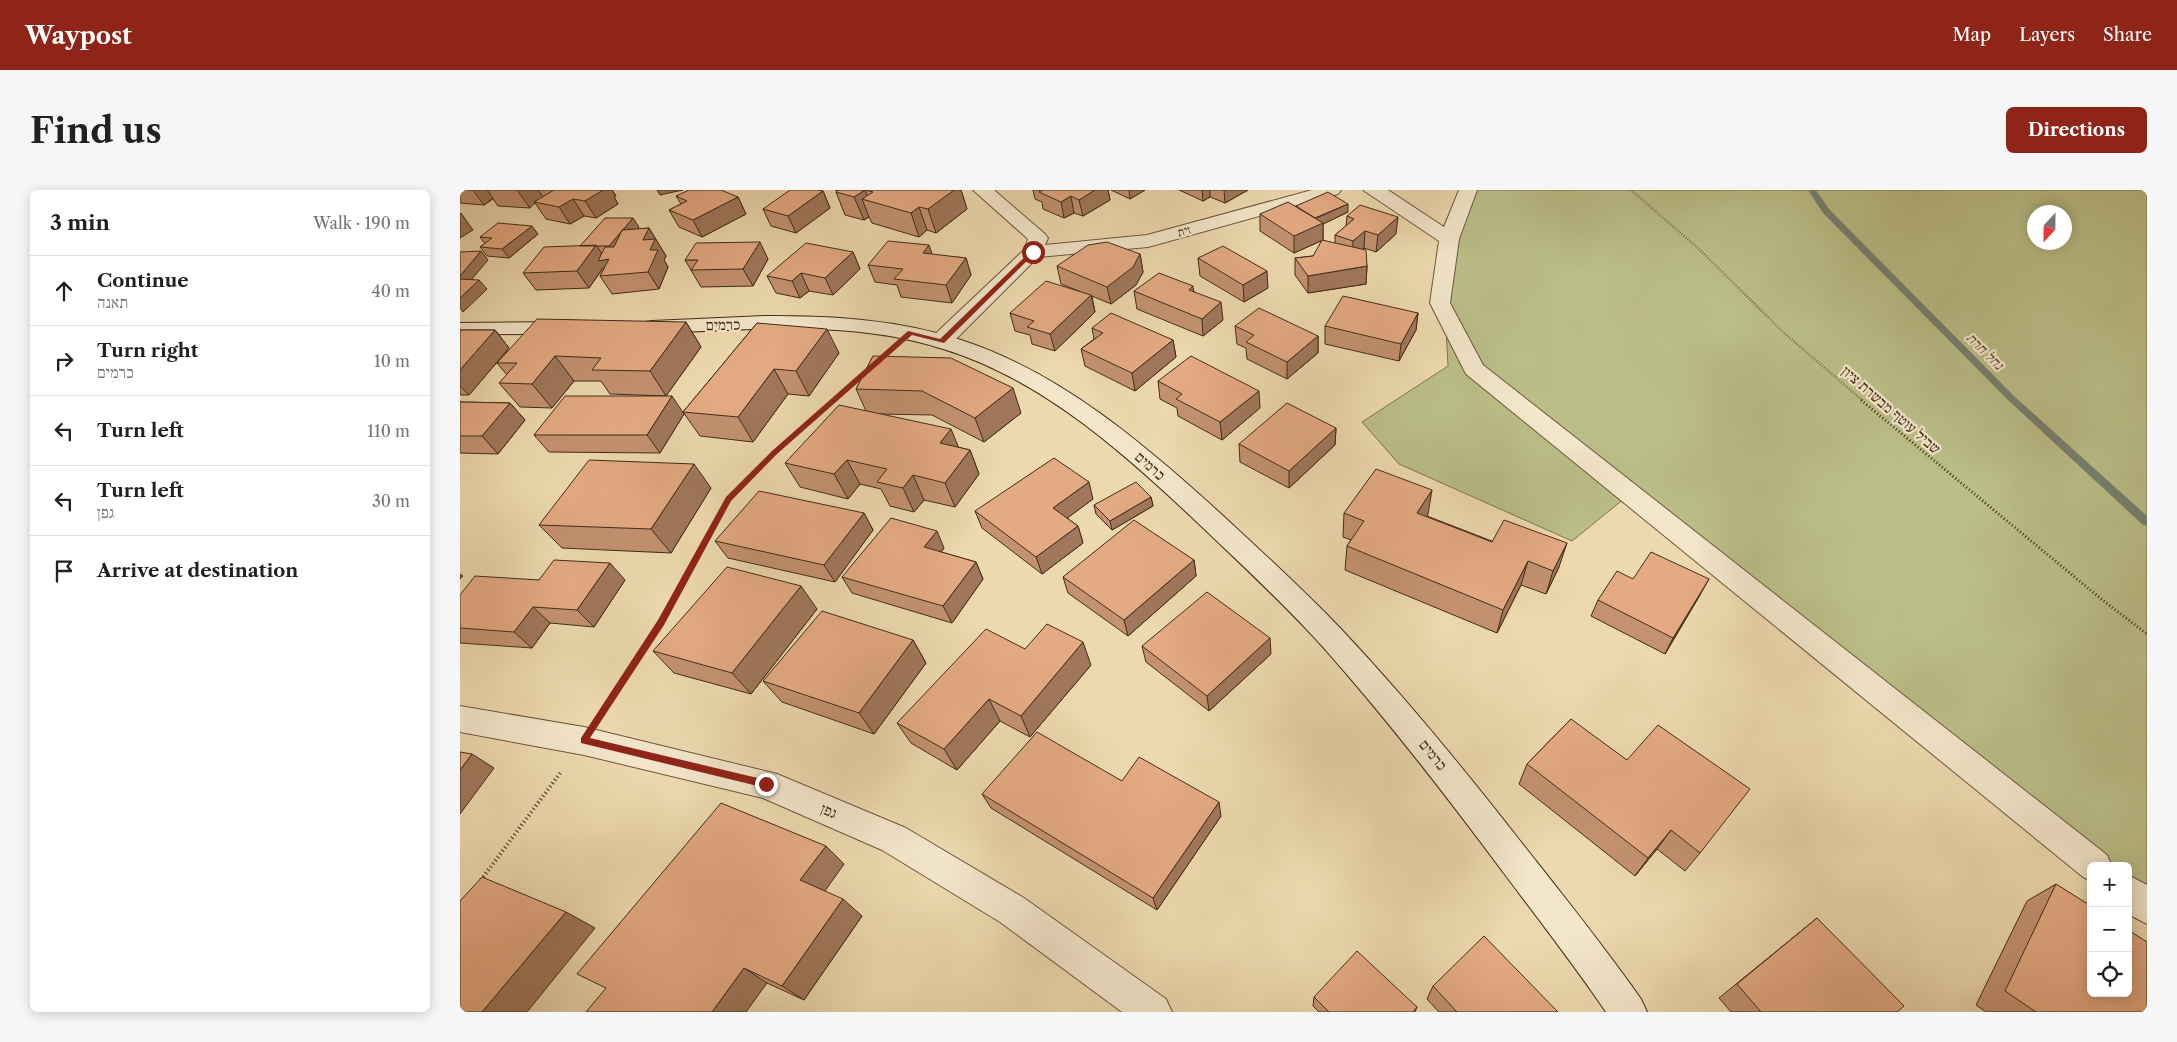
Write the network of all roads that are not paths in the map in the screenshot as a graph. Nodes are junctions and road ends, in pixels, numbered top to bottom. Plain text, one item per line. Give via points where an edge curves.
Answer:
1 (982, 190) edge
2 (1332, 190) edge
3 (1372, 190) edge
4 (1468, 190) edge
5 (1449, 239) junction
6 (1033, 252) junction
7 (627, 327) edge
8 (460, 328) edge
9 (587, 328) edge
10 (941, 341) junction
11 (460, 719) edge
12 (2090, 862) edge
13 (2132, 895) edge
14 (2147, 907) edge
15 (1153, 1012) edge
16 (1628, 1012) edge

1 - 6 street via 1038,238
2 - 6 street, זית via 1148,241
3 - 5 street
4 - 5 street
5 - 12 street via 1440,303 1474,368
6 - 10 street
7 - 10 street, כרמים via 795,323 910,333
8 - 9 street
10 - 16 street, כרמים via 1007,366 1051,391 1126,445 1302,607 1428,747
11 - 15 street, גפן via 584,741 766,784 894,839 1012,910
13 - 14 street

